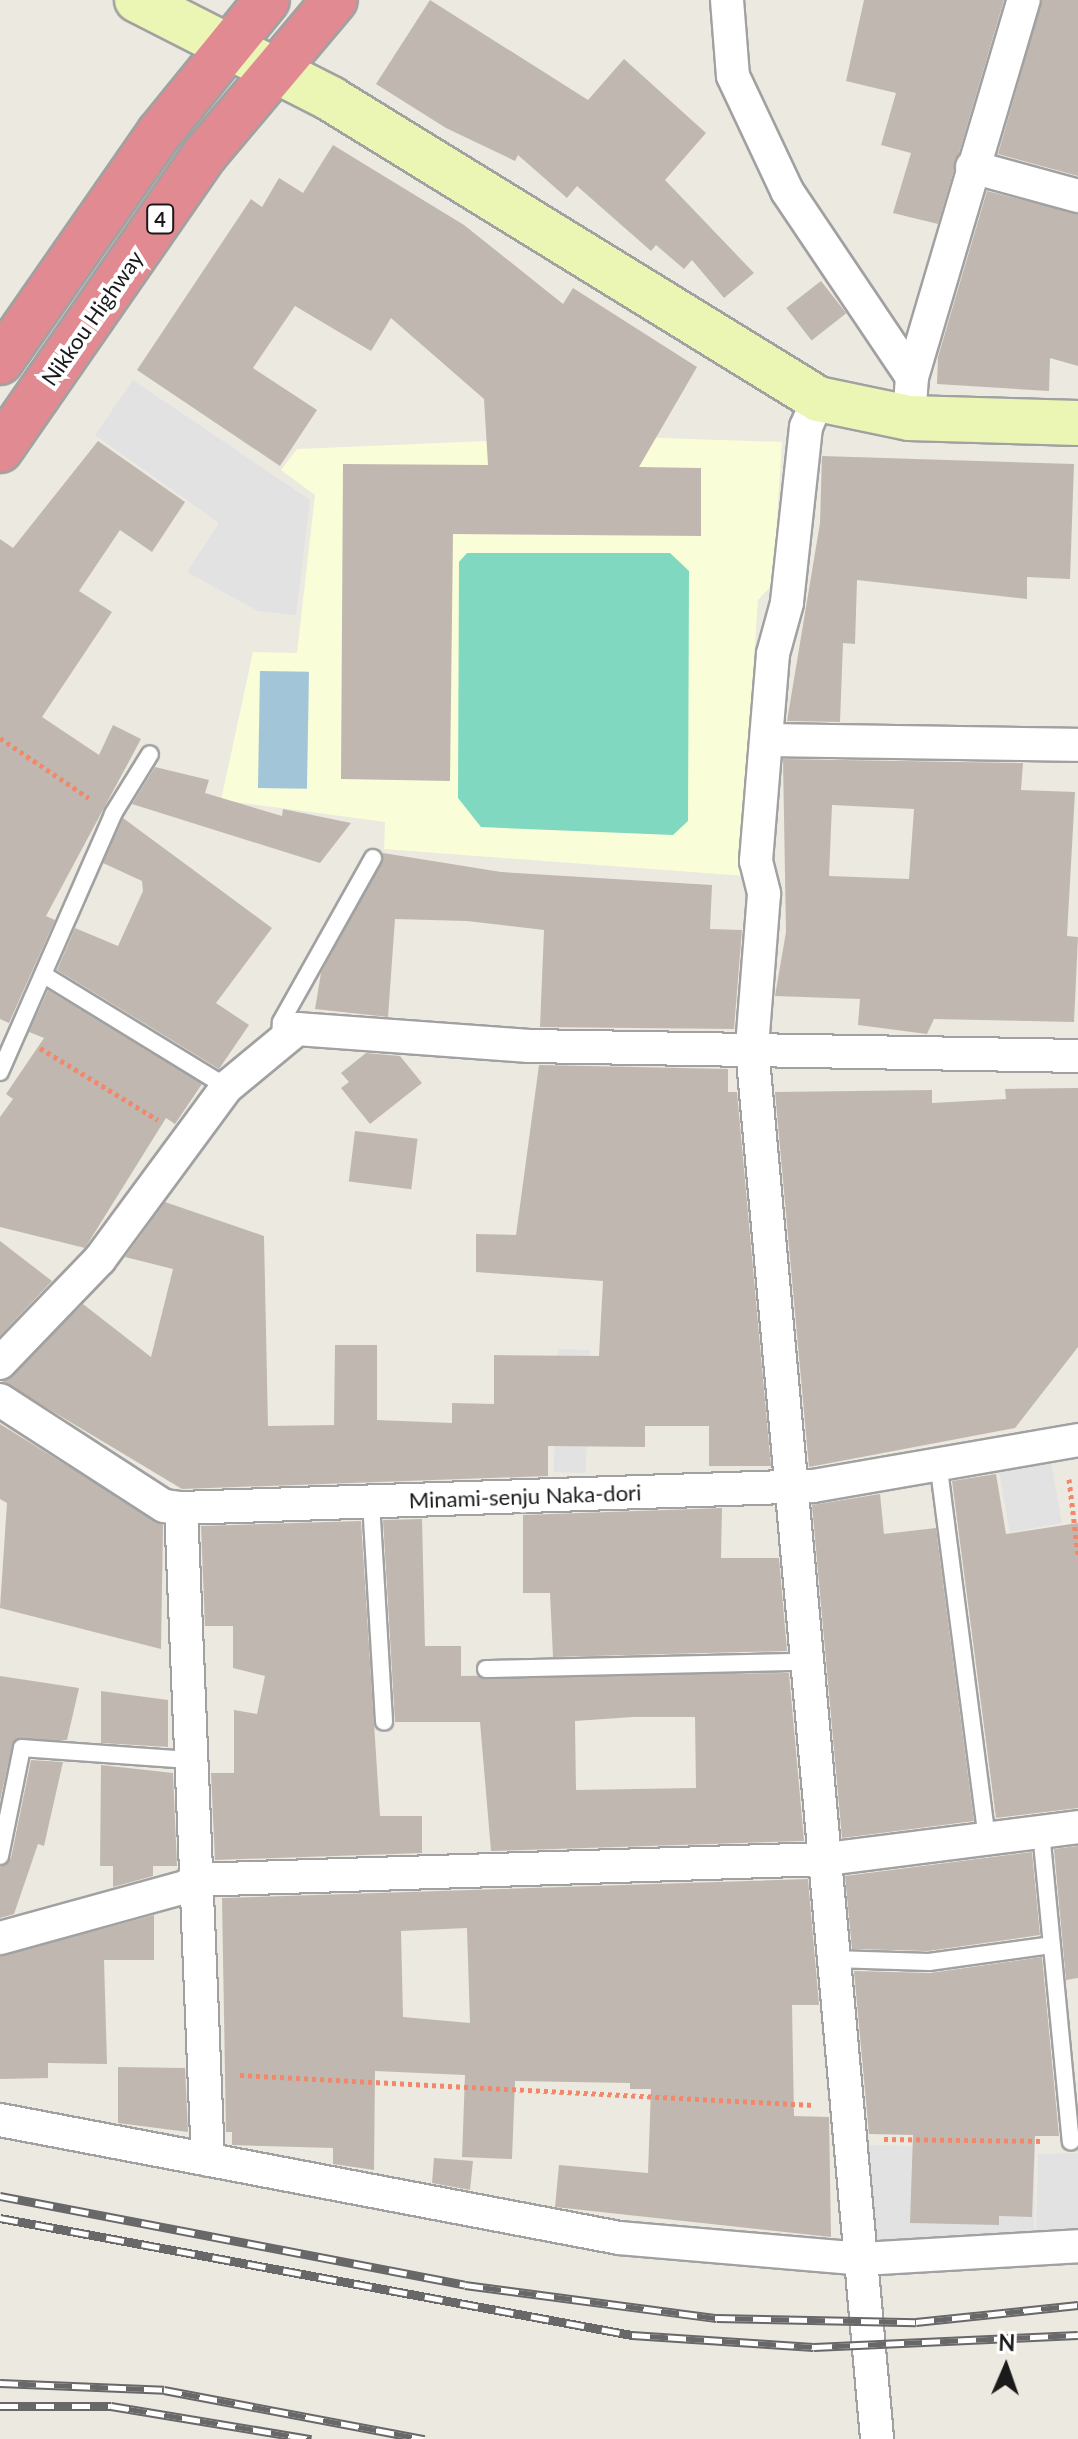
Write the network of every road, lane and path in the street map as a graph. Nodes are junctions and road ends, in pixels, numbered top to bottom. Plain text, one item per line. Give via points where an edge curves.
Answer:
1 (137, 0) edge
2 (267, 0) edge
3 (335, 0) edge
4 (727, 0) edge
5 (1024, 0) edge
6 (232, 42) junction
7 (276, 68) junction
8 (972, 167) junction
9 (1078, 196) edge
10 (0, 362) edge
11 (910, 398) junction
12 (818, 399) junction
13 (1078, 423) edge
14 (0, 450) edge
15 (0, 738) edge
16 (768, 740) junction
17 (1078, 745) edge
18 (150, 754) dead end
19 (113, 814) junction
20 (373, 858) dead end
21 (44, 975) junction
22 (18, 1035) junction
23 (280, 1036) junction
24 (752, 1048) junction
25 (1078, 1056) edge
26 (0, 1072) edge
27 (227, 1087) junction
28 (186, 1137) junction
29 (0, 1363) edge
30 (0, 1400) edge
31 (1071, 1441) edge
32 (938, 1462) junction
33 (791, 1487) junction
34 (371, 1502) junction
35 (181, 1508) junction
36 (1078, 1554) edge
37 (805, 1662) junction
38 (486, 1669) dead end
39 (384, 1722) dead end
40 (189, 1760) junction
41 (1078, 1827) edge
42 (1041, 1832) junction
43 (987, 1838) junction
44 (0, 1856) edge
45 (826, 1859) junction
46 (193, 1882) junction
47 (0, 1938) edge
48 (1051, 1945) junction
49 (833, 1959) junction
50 (203, 2073) junction
51 (844, 2107) junction
52 (0, 2120) edge
53 (846, 2139) junction
54 (1071, 2142) joint
55 (208, 2159) junction
56 (1078, 2246) edge
57 (862, 2259) junction
58 (877, 2439) edge

1 - 6 street
2 - 6 highway, 4
3 - 7 highway, Nikkou Highway / 4
4 - 11 street via 733,76 787,191
5 - 8 street
6 - 7 street
6 - 10 highway, 4 via 159,133
7 - 12 street
7 - 14 highway, Nikkou Highway / 4 via 206,153
8 - 9 street
8 - 11 street
11 - 12 street
11 - 13 street
12 - 16 street via 806,427
15 - 19 path
16 - 17 street
16 - 24 street via 756,861 764,894
18 - 19 lane
19 - 21 lane
20 - 23 lane via 281,1022
21 - 22 lane
21 - 27 lane
22 - 26 lane
22 - 28 path
23 - 24 street via 325,1030 529,1046
23 - 27 street
24 - 25 street
24 - 33 street
27 - 28 street
28 - 29 street via 100,1259
30 - 35 street, Minami-senju Naka-dori via 164,1506
31 - 32 street, Minami-senju Naka-dori
31 - 36 path
32 - 33 street, Minami-senju Naka-dori
32 - 43 lane
33 - 34 street, Minami-senju Naka-dori
33 - 37 street
34 - 35 street, Minami-senju Naka-dori
34 - 39 lane
35 - 40 street
37 - 38 lane
37 - 45 street
40 - 44 lane via 22,1748
40 - 46 street
41 - 42 street
42 - 43 street
42 - 48 lane
43 - 45 street
45 - 46 street
45 - 49 street
46 - 47 street
46 - 50 street
48 - 49 lane via 929,1962
48 - 54 lane
49 - 51 street
50 - 51 path
50 - 55 street
51 - 53 street
52 - 55 street
53 - 54 path
53 - 57 street
55 - 57 street via 619,2238
56 - 57 street
57 - 58 street

